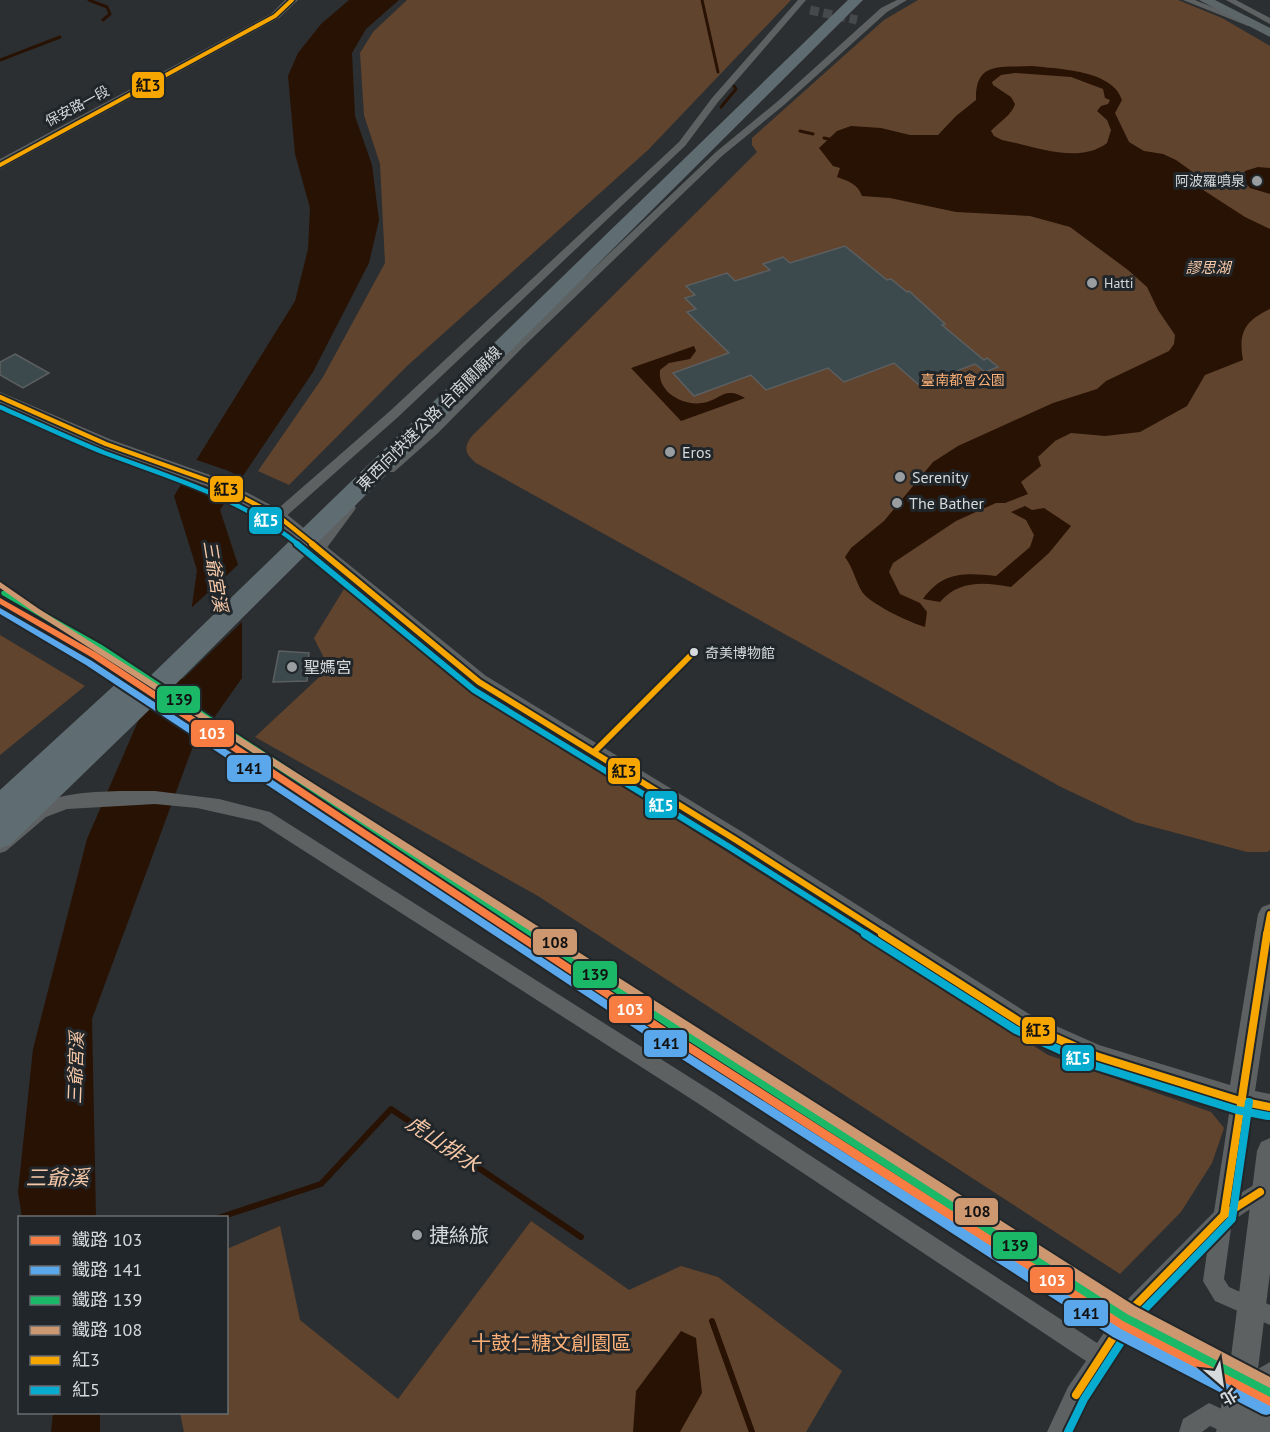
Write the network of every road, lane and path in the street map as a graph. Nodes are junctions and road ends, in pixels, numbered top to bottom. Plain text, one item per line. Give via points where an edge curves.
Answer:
1 (292, 0) edge
2 (843, 0) edge
3 (856, 0) edge
4 (867, 0) edge
5 (903, 0) edge
6 (1187, 0) edge
7 (1205, 0) edge
8 (1224, 0) edge
9 (1230, 0) edge
10 (799, 3) edge
11 (810, 9) tunnel mouth
12 (857, 20) tunnel mouth
13 (871, 22) junction
14 (1270, 23) edge
15 (1254, 25) junction
16 (1270, 33) edge
17 (785, 72) junction
18 (729, 119) junction
19 (699, 149) junction
20 (0, 165) edge
21 (499, 339) junction
22 (0, 396) edge
23 (278, 516) junction
24 (318, 550) junction
25 (0, 793) edge
26 (96, 800) junction
27 (0, 808) edge
28 (0, 836) edge
29 (0, 846) edge
30 (1270, 914) edge
31 (1240, 1101) junction
32 (1270, 1107) edge
33 (1270, 1151) edge
34 (1270, 1185) edge
35 (1224, 1215) junction
36 (1270, 1315) edge
37 (1099, 1357) junction
38 (1270, 1377) edge
39 (1058, 1432) edge
40 (1190, 1432) edge
41 (1231, 1432) edge
42 (1246, 1432) edge
43 (1260, 1432) edge

1 - 20 street, 保安路一段 via 275,15
2 - 18 highway, 東西向快速公路 台南關廟線 via 805,32
3 - 17 highway, 東西向快速公路 台南關廟線
4 - 17 highway
5 - 13 street
6 - 15 street
7 - 15 main road
8 - 14 main road
9 - 14 street
10 - 11 street
10 - 19 street via 705,113
12 - 13 street
13 - 19 street via 755,126
15 - 16 main road
17 - 18 highway, 東西向快速公路 台南關廟線
18 - 19 highway, 東西向快速公路 台南關廟線
19 - 21 highway, 東西向快速公路 台南關廟線
19 - 21 street
21 - 23 street via 394,414
21 - 24 street via 434,430 351,505
21 - 27 highway, 東西向快速公路 台南關廟線
21 - 28 highway, 東西向快速公路 台南關廟線 via 171,673
22 - 23 street via 106,444 215,483
23 - 24 street
24 - 31 street via 479,682 1020,1022 1096,1056
25 - 26 street
26 - 29 street via 54,805
26 - 37 street via 178,799 218,804 264,817 938,1248
30 - 31 street
31 - 32 street
31 - 35 street
33 - 41 street via 1246,1357
34 - 35 street
35 - 36 street via 1213,1281 1222,1294
35 - 37 street via 1131,1310
37 - 39 street
38 - 43 street
40 - 42 street via 1209,1414

